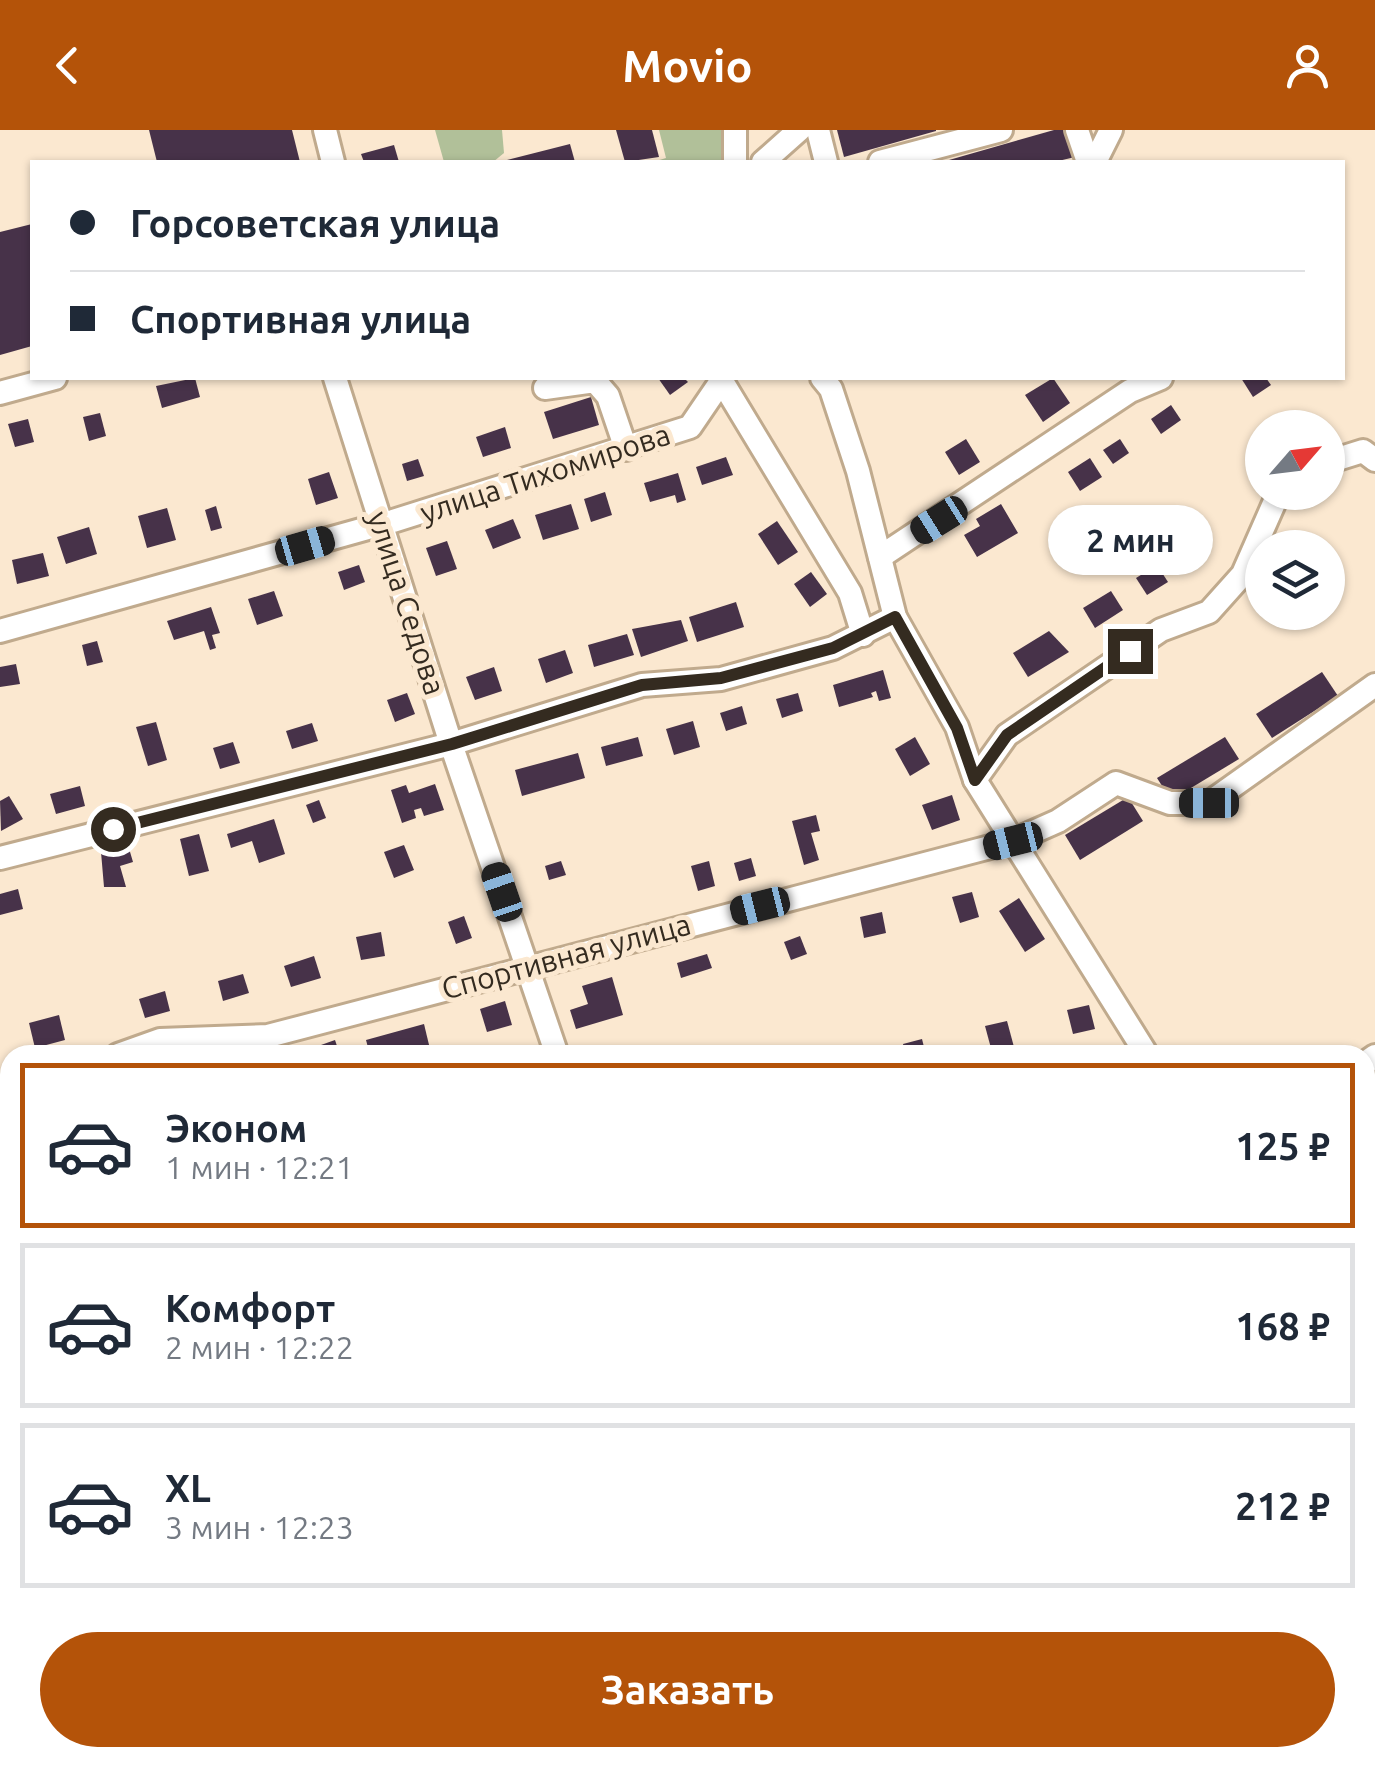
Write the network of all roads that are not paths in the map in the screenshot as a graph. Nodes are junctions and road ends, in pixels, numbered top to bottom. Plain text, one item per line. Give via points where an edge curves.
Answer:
1 (326, 130) edge
2 (735, 130) edge
3 (799, 130) edge
4 (818, 130) edge
5 (1001, 130) edge
6 (1077, 130) edge
7 (1111, 130) edge
8 (334, 160) edge
9 (735, 160) edge
10 (765, 160) edge
11 (826, 160) edge
12 (888, 160) edge
13 (1087, 160) edge
14 (1097, 160) edge
15 (48, 380) edge
16 (336, 380) edge
17 (720, 380) edge
18 (722, 380) edge
19 (824, 380) edge
20 (1155, 380) edge
21 (545, 388) dead end
22 (0, 393) edge
23 (626, 448) junction
24 (1271, 510) edge
25 (382, 524) junction
26 (880, 557) junction
27 (895, 617) junction
28 (0, 631) edge
29 (863, 634) junction
30 (1375, 685) edge
31 (452, 744) junction
32 (975, 780) junction
33 (1013, 841) junction
34 (0, 858) edge
35 (527, 966) junction
36 (146, 1045) edge
37 (555, 1045) edge
38 (1133, 1045) edge

1 - 8 street
2 - 9 street
3 - 10 street
4 - 11 street
5 - 12 street
6 - 13 street
7 - 14 street
15 - 22 street
16 - 25 street, улица Седова
17 - 23 street, улица Тихомирова via 690,426
18 - 29 street via 850,593
19 - 26 street via 832,389
20 - 26 street
21 - 23 street via 595,381 608,396
23 - 25 street, улица Тихомирова
24 - 32 street via 1243,574 1209,612 1161,630 1007,735
25 - 28 street, улица Тихомирова
25 - 31 street, улица Седова
26 - 27 street
27 - 29 street
27 - 32 street via 957,728
29 - 31 street via 721,678 642,685
30 - 33 street, Спортивная улица via 1209,803 1170,803 1116,783
31 - 34 street
31 - 35 street, улица Седова
32 - 33 street
33 - 35 street, Спортивная улица
33 - 38 street
35 - 36 street, Спортивная улица via 268,1036
35 - 37 street, улица Седова

